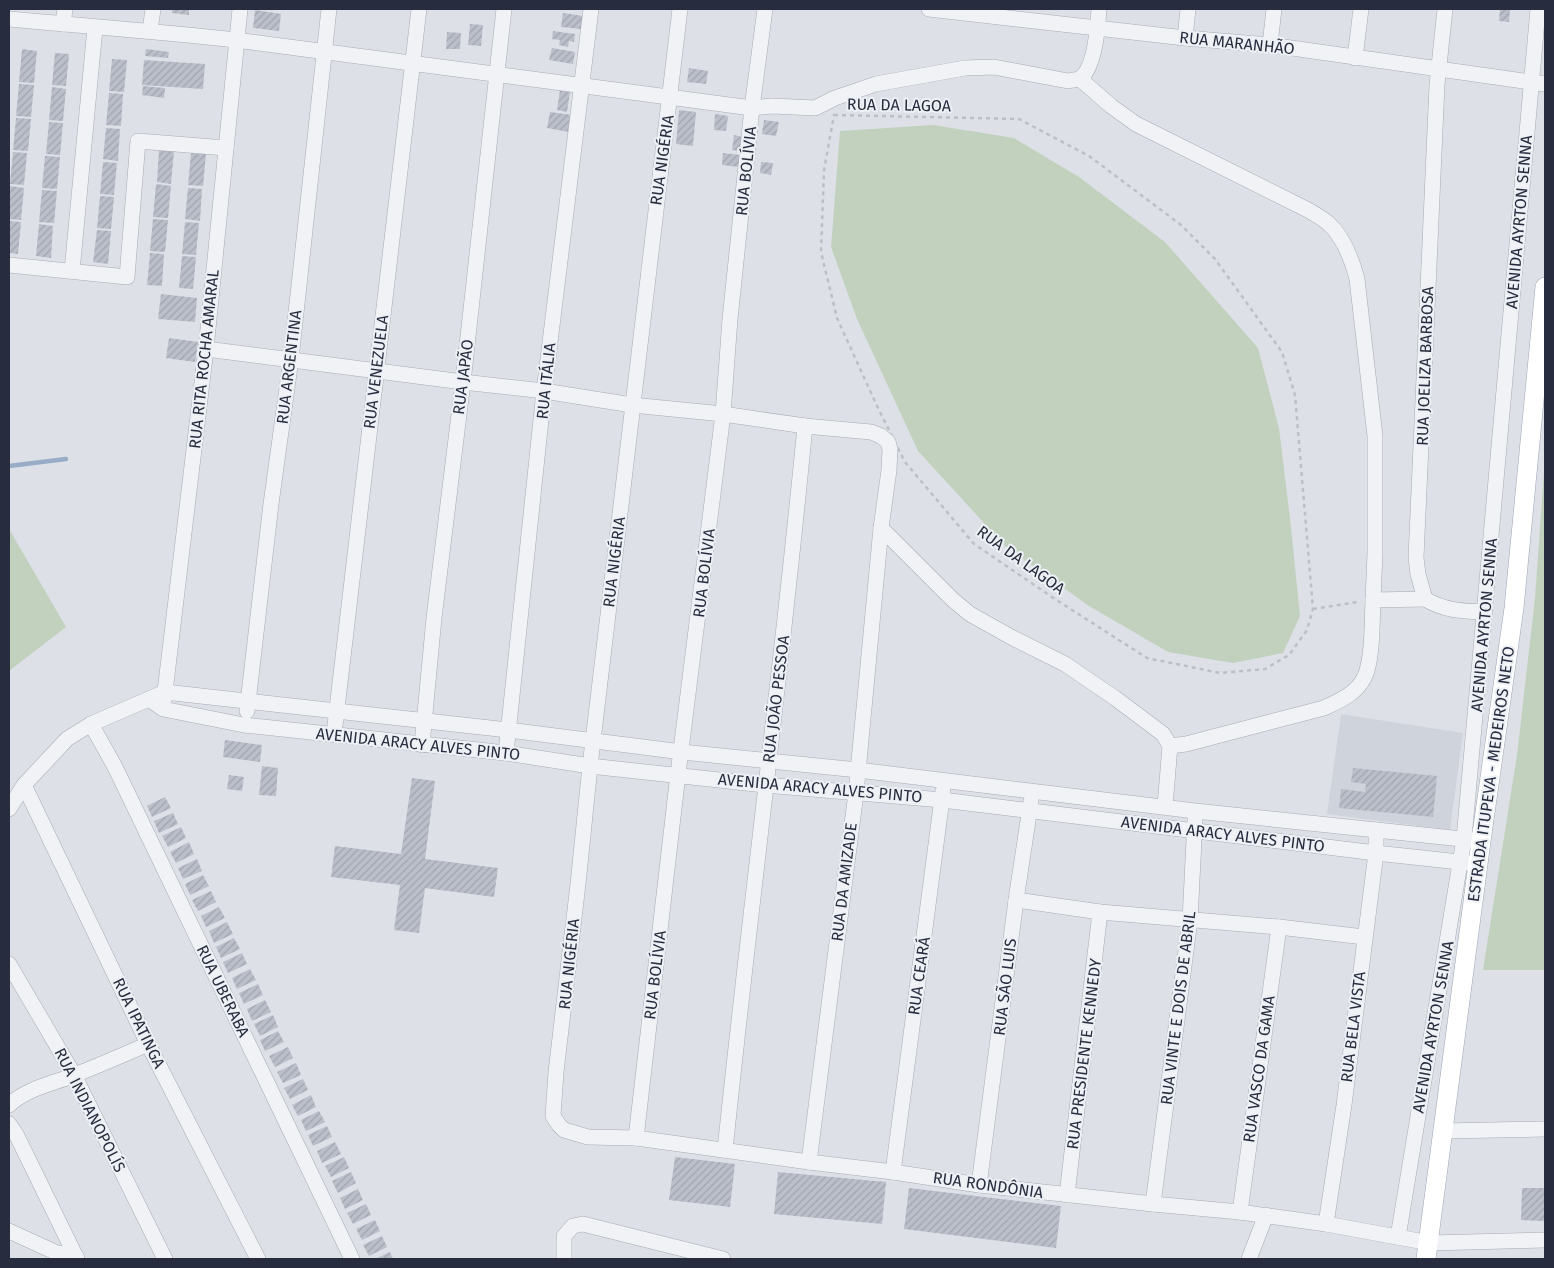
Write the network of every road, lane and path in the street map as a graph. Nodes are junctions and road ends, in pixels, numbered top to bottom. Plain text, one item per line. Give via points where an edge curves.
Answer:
1 (65, 9) edge
2 (153, 9) edge
3 (240, 9) edge
4 (329, 9) edge
5 (418, 9) edge
6 (504, 9) edge
7 (591, 9) edge
8 (680, 9) edge
9 (766, 9) edge
10 (937, 9) edge
11 (1099, 9) edge
12 (1188, 9) edge
13 (1274, 9) edge
14 (1361, 9) edge
15 (1445, 9) edge
16 (1538, 9) edge
17 (9, 20) edge
18 (63, 24) junction
19 (95, 28) junction
20 (1097, 28) junction
21 (150, 31) junction
22 (1185, 38) junction
23 (236, 40) junction
24 (1270, 45) junction
25 (324, 53) junction
26 (1355, 58) junction
27 (412, 62) junction
28 (1439, 69) junction
29 (497, 74) junction
30 (1080, 78) junction
31 (1538, 83) edge
32 (581, 85) junction
33 (671, 98) junction
34 (752, 108) junction
35 (226, 148) junction
36 (9, 265) edge
37 (72, 271) junction
38 (1545, 287) edge
39 (206, 349) junction
40 (291, 359) junction
41 (376, 372) junction
42 (463, 382) junction
43 (544, 391) junction
44 (632, 405) junction
45 (723, 414) junction
46 (805, 426) junction
47 (881, 528) junction
48 (1424, 598) junction
49 (1373, 600) junction
50 (1313, 609) junction
51 (1486, 612) junction
52 (165, 692) junction
53 (149, 699) junction
54 (249, 702) junction
55 (163, 709) junction
56 (336, 711) junction
57 (425, 722) junction
58 (91, 724) junction
59 (244, 725) junction
60 (508, 730) junction
61 (334, 734) junction
62 (593, 741) junction
63 (422, 745) junction
64 (1170, 746) junction
65 (682, 752) junction
66 (506, 753) junction
67 (769, 760) junction
68 (590, 766) junction
69 (858, 770) junction
70 (678, 774) junction
71 (945, 780) junction
72 (24, 784) junction
73 (765, 784) junction
74 (1032, 790) junction
75 (856, 793) junction
76 (942, 800) junction
77 (1164, 806) junction
78 (9, 809) edge
79 (1030, 810) junction
80 (1195, 811) junction
81 (1195, 830) junction
82 (1376, 830) junction
83 (1472, 840) junction
84 (1376, 853) junction
85 (1470, 864) junction
86 (1016, 900) junction
87 (1100, 912) junction
88 (1190, 920) junction
89 (1279, 927) junction
90 (1364, 938) junction
91 (9, 964) edge
92 (148, 1044) junction
93 (74, 1075) junction
94 (9, 1105) edge
95 (554, 1116) joint
96 (9, 1124) edge
97 (1545, 1129) edge
98 (1444, 1131) junction
99 (636, 1138) junction
100 (725, 1150) junction
101 (808, 1162) junction
102 (893, 1172) junction
103 (979, 1185) junction
104 (1067, 1195) junction
105 (1153, 1204) junction
106 (1240, 1212) junction
107 (1266, 1215) junction
108 (1326, 1224) junction
109 (9, 1231) edge
110 (1398, 1237) junction
111 (1545, 1240) edge
112 (1428, 1251) edge
113 (76, 1258) edge
114 (165, 1259) edge
115 (258, 1259) edge
116 (352, 1259) edge
117 (564, 1259) edge
118 (723, 1259) edge
119 (1249, 1259) edge

1 - 18 street
2 - 21 street
3 - 23 street, RUA RITA ROCHA AMARAL
4 - 25 street, RUA ARGENTINA
5 - 27 street, RUA VENEZUELA
6 - 29 street, RUA JAPÃO
7 - 32 street, RUA ITÁLIA
8 - 33 street, RUA NIGÉRIA
9 - 34 street, RUA BOLÍVIA
10 - 20 street, RUA MARANHÃO
11 - 20 street
12 - 22 street
13 - 24 street
14 - 26 street
15 - 28 street, RUA JOELIZA BARBOSA
16 - 31 street, AVENIDA AYRTON SENNA
17 - 18 street
18 - 19 street
19 - 21 street
19 - 37 street
20 - 22 street, RUA MARANHÃO
20 - 30 street via 1089,68
21 - 23 street
22 - 24 street, RUA MARANHÃO
23 - 25 street
23 - 35 street, RUA RITA ROCHA AMARAL
24 - 26 street, RUA MARANHÃO
25 - 27 street
25 - 40 street, RUA ARGENTINA
26 - 28 street, RUA MARANHÃO
27 - 29 street
27 - 41 street, RUA VENEZUELA
28 - 31 street, RUA MARANHÃO
28 - 48 street, RUA JOELIZA BARBOSA via 1416,558
29 - 32 street
29 - 42 street, RUA JAPÃO
30 - 34 street via 1068,81 994,67 965,68 876,84 815,108
30 - 49 street via 1136,124 1308,210 1329,224 1342,240 1357,279 1375,436
31 - 51 street, AVENIDA AYRTON SENNA
32 - 33 street
32 - 43 street, RUA ITÁLIA
33 - 34 street
33 - 44 street, RUA NIGÉRIA
34 - 45 street, RUA BOLÍVIA
35 - 37 street via 138,141 127,277
35 - 39 street, RUA RITA ROCHA AMARAL
36 - 37 street
38 - 83 main road, ESTRADA ITUPEVA - MEDEIROS NETO via 1514,608
39 - 40 street
39 - 52 street, RUA RITA ROCHA AMARAL
40 - 41 street
40 - 54 street, RUA ARGENTINA
41 - 42 street
41 - 56 street, RUA VENEZUELA
42 - 43 street
42 - 57 street, RUA JAPÃO via 434,618
43 - 44 street
43 - 60 street, RUA ITÁLIA
44 - 45 street
44 - 62 street, RUA NIGÉRIA
45 - 46 street
45 - 65 street, RUA BOLÍVIA
46 - 47 street, RUA DA AMIZADE via 871,432 888,442 889,470
46 - 67 street, RUA JOÃO PESSOA
47 - 64 street via 970,614 1065,664 1152,724
47 - 69 street, RUA DA AMIZADE
48 - 49 street
48 - 51 street via 1438,607
49 - 50 path
49 - 64 street via 1364,678 1341,701
50 - 50 path, RUA DA LAGOA via 1295,395 1282,352 1215,259 1180,225 1090,156 1019,119 834,115 824,170 821,252 837,318 905,462 974,544 1147,658 1220,673 1265,669 1289,656 1307,630
51 - 83 street, AVENIDA AYRTON SENNA
52 - 53 street
52 - 54 street, AVENIDA ARACY ALVES PINTO
52 - 55 street, RUA RITA ROCHA AMARAL
53 - 55 street
53 - 58 street
54 - 56 street, AVENIDA ARACY ALVES PINTO
54 - 59 street, RUA ARGENTINA
55 - 59 street, AVENIDA ARACY ALVES PINTO
56 - 57 street, AVENIDA ARACY ALVES PINTO
56 - 61 street, RUA VENEZUELA
57 - 60 street, AVENIDA ARACY ALVES PINTO
57 - 63 street, RUA JAPÃO
58 - 72 street via 67,739
58 - 116 street, RUA UBERABA via 115,767
59 - 61 street, AVENIDA ARACY ALVES PINTO
60 - 62 street, AVENIDA ARACY ALVES PINTO
60 - 66 street, RUA ITÁLIA
61 - 63 street, AVENIDA ARACY ALVES PINTO
62 - 65 street, AVENIDA ARACY ALVES PINTO
62 - 68 street, RUA NIGÉRIA
63 - 66 street, AVENIDA ARACY ALVES PINTO
64 - 77 street
65 - 67 street, AVENIDA ARACY ALVES PINTO
65 - 70 street, RUA BOLÍVIA
66 - 68 street, AVENIDA ARACY ALVES PINTO
67 - 69 street, AVENIDA ARACY ALVES PINTO
67 - 73 street, RUA JOÃO PESSOA
68 - 70 street, AVENIDA ARACY ALVES PINTO
68 - 95 street, RUA NIGÉRIA via 556,1072
69 - 71 street, AVENIDA ARACY ALVES PINTO
69 - 75 street, RUA DA AMIZADE
70 - 73 street, AVENIDA ARACY ALVES PINTO
70 - 99 street, RUA BOLÍVIA
71 - 74 street, AVENIDA ARACY ALVES PINTO
71 - 76 street, RUA CEARÁ
72 - 78 street
72 - 92 street, RUA IPATINGA
73 - 75 street, AVENIDA ARACY ALVES PINTO
73 - 100 street, RUA JOÃO PESSOA
74 - 77 street, AVENIDA ARACY ALVES PINTO
74 - 79 street, RUA SÃO LUIS
75 - 76 street, AVENIDA ARACY ALVES PINTO
75 - 101 street, RUA DA AMIZADE
76 - 79 street, AVENIDA ARACY ALVES PINTO
76 - 102 street, RUA CEARÁ
77 - 80 street, AVENIDA ARACY ALVES PINTO
79 - 81 street, AVENIDA ARACY ALVES PINTO
79 - 86 street, RUA SÃO LUIS
80 - 81 street, RUA VINTE E DOIS DE ABRIL
80 - 82 street, AVENIDA ARACY ALVES PINTO
81 - 84 street, AVENIDA ARACY ALVES PINTO
81 - 88 street, RUA VINTE E DOIS DE ABRIL
82 - 83 street, AVENIDA ARACY ALVES PINTO
82 - 84 street, RUA BELA VISTA
83 - 85 main road, ESTRADA ITUPEVA - MEDEIROS NETO
84 - 85 street, AVENIDA ARACY ALVES PINTO
84 - 90 street, RUA BELA VISTA
85 - 98 main road, ESTRADA ITUPEVA - MEDEIROS NETO
85 - 110 street, AVENIDA AYRTON SENNA
86 - 87 street
86 - 103 street, RUA SÃO LUIS
87 - 88 street
87 - 104 street, RUA PRESIDENTE KENNEDY
88 - 89 street
88 - 105 street, RUA VINTE E DOIS DE ABRIL
89 - 90 street
89 - 106 street, RUA VASCO DA GAMA
90 - 108 street, RUA BELA VISTA
91 - 93 street, RUA INDIANOPOLÍS
92 - 93 street
92 - 115 street, RUA IPATINGA
93 - 94 street via 27,1092
93 - 114 street, RUA INDIANOPOLÍS
95 - 99 street, RUA RONDÔNIA via 559,1125 572,1134
96 - 113 street
97 - 98 street
98 - 112 main road, ESTRADA ITUPEVA - MEDEIROS NETO
99 - 100 street, RUA RONDÔNIA
100 - 101 street, RUA RONDÔNIA
101 - 102 street, RUA RONDÔNIA
102 - 103 street, RUA RONDÔNIA
103 - 104 street, RUA RONDÔNIA
104 - 105 street, RUA RONDÔNIA
105 - 106 street, RUA RONDÔNIA
106 - 107 street, RUA RONDÔNIA
107 - 108 street, RUA RONDÔNIA
107 - 119 street
108 - 110 street, RUA RONDÔNIA
109 - 113 street
110 - 112 street, RUA RONDÔNIA
111 - 112 street, RUA RONDÔNIA
117 - 118 street via 564,1236 573,1226 583,1224

